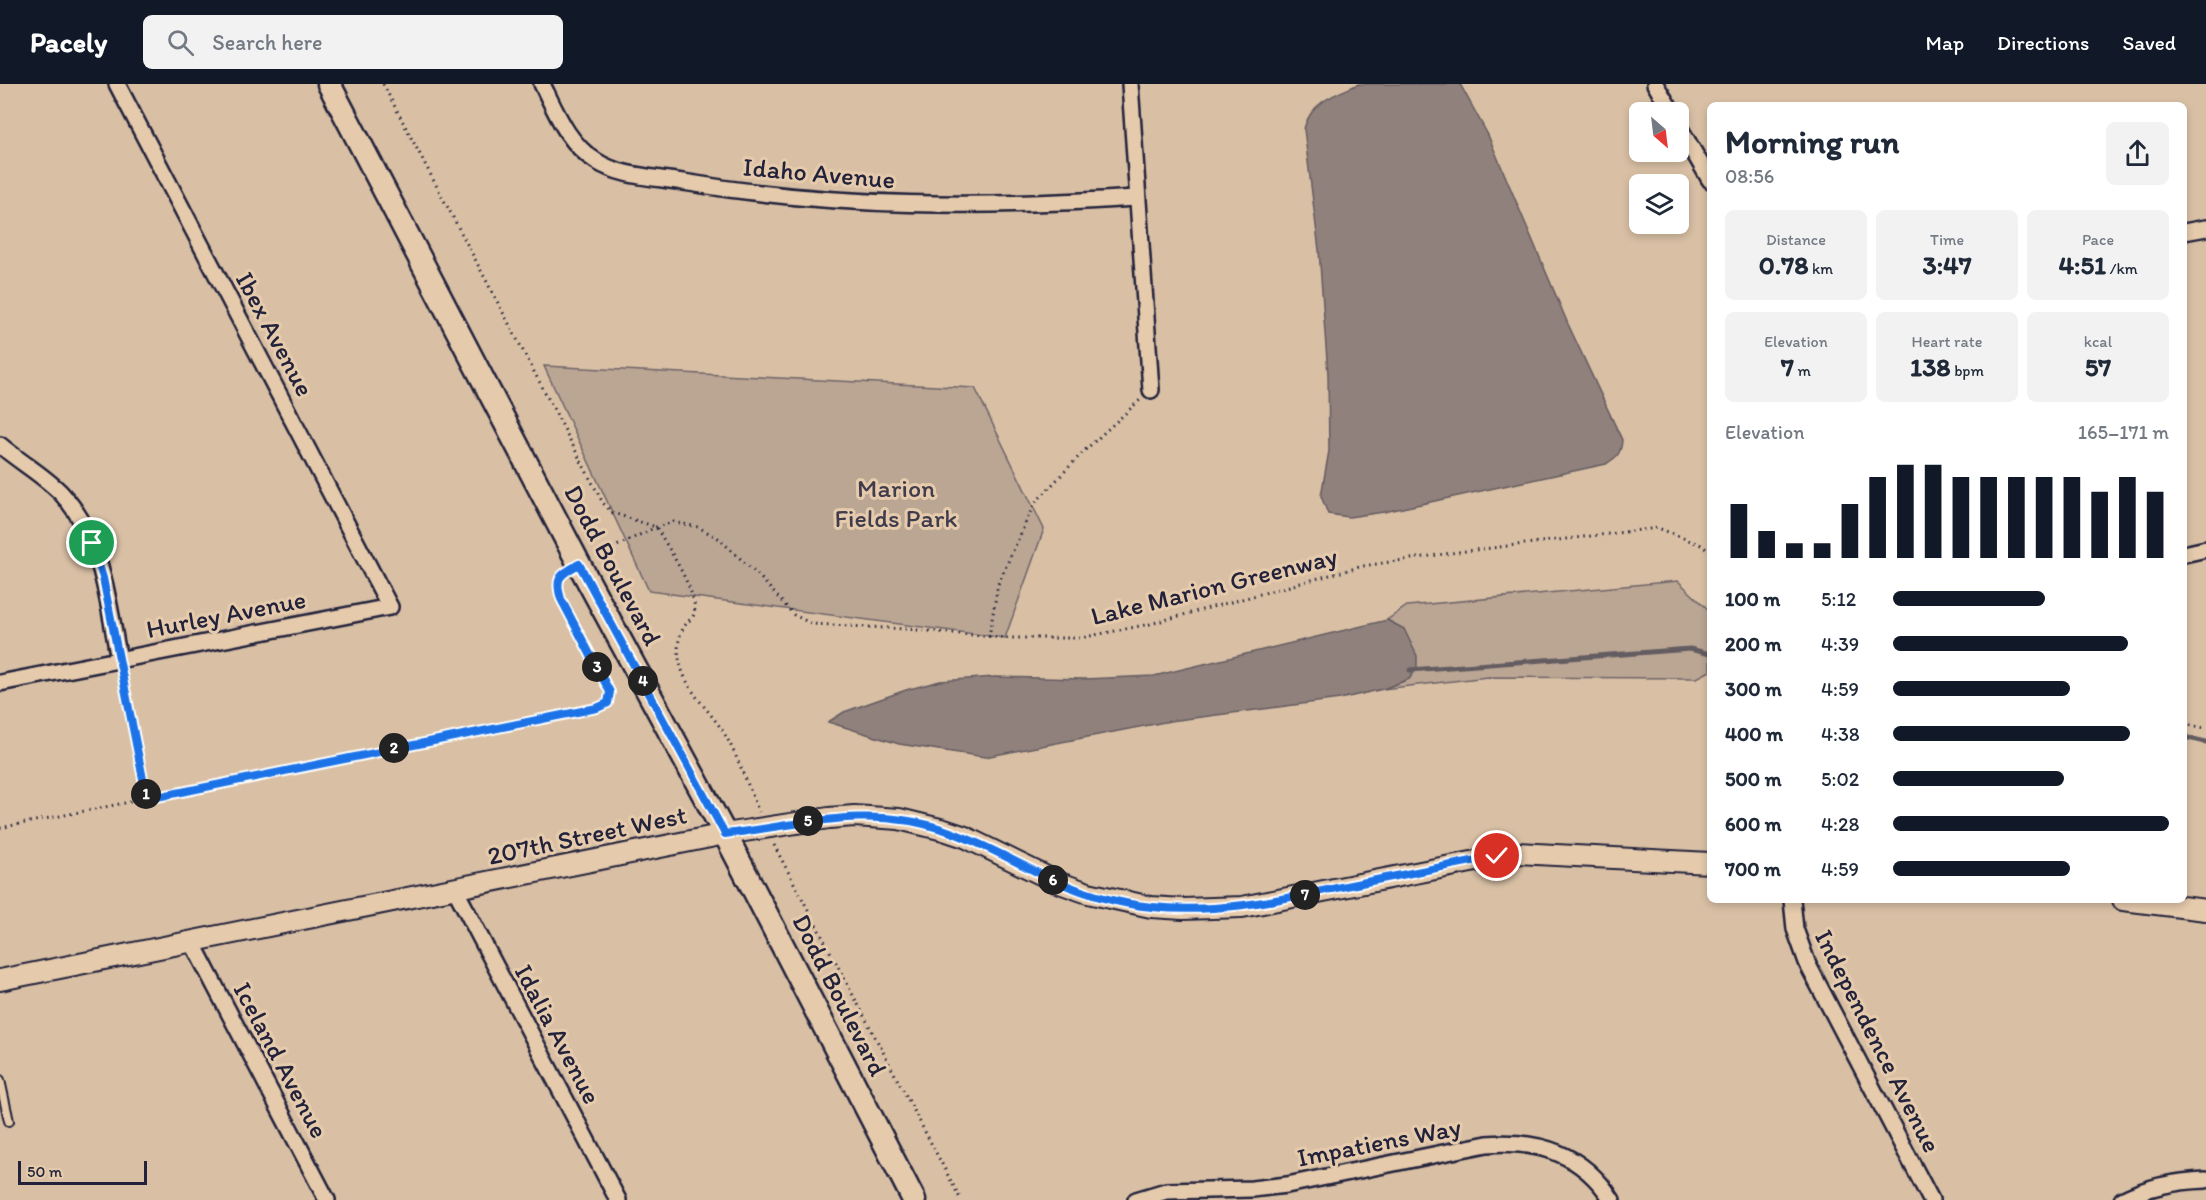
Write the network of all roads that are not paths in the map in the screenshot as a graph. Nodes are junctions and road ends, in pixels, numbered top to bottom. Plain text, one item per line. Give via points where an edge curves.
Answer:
1 (117, 84) edge
2 (329, 84) edge
3 (542, 84) edge
4 (1130, 84) edge
5 (1655, 84) edge
6 (1666, 102) edge
7 (1689, 144) edge
8 (1707, 175) edge
9 (1136, 198) junction
10 (2206, 228) edge
11 (2187, 231) edge
12 (1151, 390) road end
13 (0, 445) edge
14 (2206, 549) edge
15 (2187, 553) edge
16 (390, 607) joint
17 (119, 660) junction
18 (0, 683) edge
19 (725, 834) junction
20 (1707, 863) edge
21 (455, 889) junction
22 (1792, 903) edge
23 (2148, 903) edge
24 (2206, 910) edge
25 (192, 942) junction
26 (0, 980) edge
27 (0, 1080) edge
28 (9, 1121) dead end
29 (2206, 1180) edge
30 (1144, 1198) edge
31 (327, 1200) edge
32 (618, 1200) edge
33 (914, 1200) edge
34 (1612, 1200) edge
35 (1931, 1200) edge
36 (2122, 1200) edge

1 - 16 street, Ibex Avenue
2 - 19 main road, Dodd Boulevard via 579,564
3 - 9 street, Idaho Avenue via 576,145 595,161 620,171 765,194 882,204 1000,205
4 - 9 street
5 - 6 street
7 - 8 street
9 - 12 street
10 - 11 street
13 - 17 street via 50,482 84,526 99,562
14 - 15 street
16 - 17 street, Hurley Avenue
17 - 18 street, Hurley Avenue
19 - 20 street, 207th Street West via 854,816 910,821 965,837 1088,893 1151,907 1183,909 1242,907 1517,853
19 - 21 street, 207th Street West
19 - 33 main road, Dodd Boulevard
21 - 25 street, 207th Street West
21 - 32 street, Idalia Avenue
22 - 35 street, Independence Avenue via 1795,929 1808,965
23 - 24 street
25 - 26 street, 207th Street West
25 - 31 street, Iceland Avenue
27 - 28 lane
29 - 36 street via 2163,1184
30 - 34 street, Impatiens Way via 1166,1191 1287,1185 1507,1143 1561,1153 1593,1176

